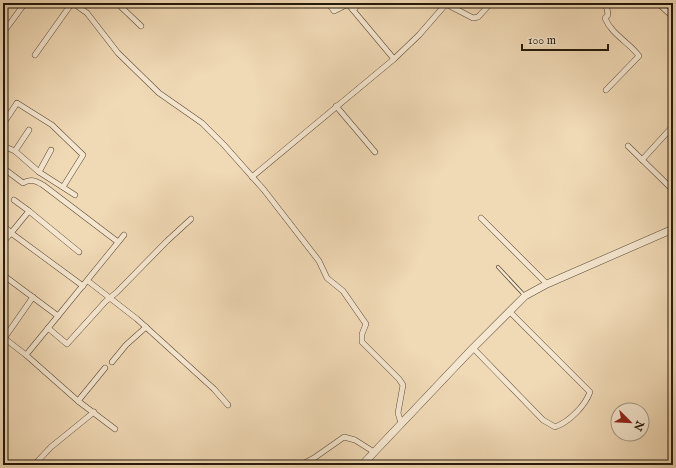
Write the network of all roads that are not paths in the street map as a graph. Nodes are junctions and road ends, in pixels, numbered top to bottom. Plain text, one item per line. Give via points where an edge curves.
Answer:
1 (24, 3) edge
2 (73, 3) edge
3 (116, 3) edge
4 (328, 3) edge
5 (360, 3) edge
6 (446, 3) edge
7 (491, 3) edge
8 (602, 3) edge
9 (661, 3) edge
10 (353, 10) junction
11 (673, 17) edge
12 (140, 26) dead end
13 (3, 33) edge
14 (673, 34) edge
15 (673, 38) edge
16 (35, 56) dead end
17 (394, 59) junction
18 (606, 90) dead end
19 (336, 106) junction
20 (3, 124) edge
21 (673, 126) edge
22 (29, 130) dead end
23 (3, 146) edge
24 (628, 146) dead end
25 (51, 150) dead end
26 (15, 151) junction
27 (375, 152) dead end
28 (642, 160) junction
29 (3, 168) edge
30 (39, 172) junction
31 (252, 177) junction
32 (63, 187) junction
33 (673, 190) edge
34 (75, 195) dead end
35 (14, 200) dead end
36 (28, 211) junction
37 (481, 218) dead end
38 (191, 220) dead end
39 (3, 225) edge
40 (673, 229) edge
41 (11, 233) junction
42 (124, 235) dead end
43 (3, 242) edge
44 (118, 242) junction
45 (79, 252) dead end
46 (498, 267) dead end
47 (3, 275) edge
48 (88, 281) junction
49 (547, 284) junction
50 (83, 286) junction
51 (525, 296) junction
52 (33, 297) junction
53 (110, 298) junction
54 (509, 311) junction
55 (58, 316) junction
56 (146, 327) junction
57 (48, 328) junction
58 (4, 339) edge
59 (473, 348) junction
60 (26, 355) junction
61 (112, 362) dead end
62 (105, 368) dead end
63 (78, 401) junction
64 (228, 404) dead end
65 (94, 412) junction
66 (401, 423) junction
67 (115, 429) dead end
68 (374, 452) junction
69 (34, 465) edge
70 (301, 465) edge
71 (362, 465) edge

1 - 13 street
2 - 16 street
2 - 31 street via 87,13 118,53 159,93 202,123
3 - 12 street
4 - 10 street via 334,10 348,4
5 - 10 street
6 - 7 street via 473,18 478,17
6 - 17 street via 420,35
8 - 18 street via 607,8 607,22 639,56
9 - 11 street
10 - 17 street
14 - 15 street
17 - 19 street
19 - 27 street
19 - 31 street
20 - 32 street via 17,103 52,125 83,155
21 - 28 street
22 - 26 street
23 - 26 street
24 - 28 street
25 - 30 street
26 - 30 street
28 - 33 street
29 - 44 street via 23,183 34,180 43,185
30 - 32 street
31 - 66 street via 320,261 327,278 343,291 366,324 362,342 403,385 398,413
32 - 34 street
35 - 36 street
36 - 41 street
36 - 45 street
37 - 49 street
38 - 53 street
39 - 41 street
40 - 49 street
41 - 43 street
41 - 50 street
42 - 44 street
44 - 48 street
46 - 51 lane
47 - 52 street
48 - 50 street
48 - 53 street
49 - 51 street
50 - 55 street
51 - 54 street
52 - 55 street
52 - 58 street
53 - 56 street
53 - 57 street via 67,344
54 - 59 street
54 - 59 street via 590,392 586,402 561,425 555,427 543,420
55 - 57 street
56 - 61 street
56 - 64 street
57 - 60 street
58 - 60 street
59 - 66 street
60 - 63 street
62 - 63 street
63 - 65 street
65 - 67 street
65 - 69 street via 51,447
66 - 68 street
68 - 70 street via 355,440 344,437
68 - 71 street

